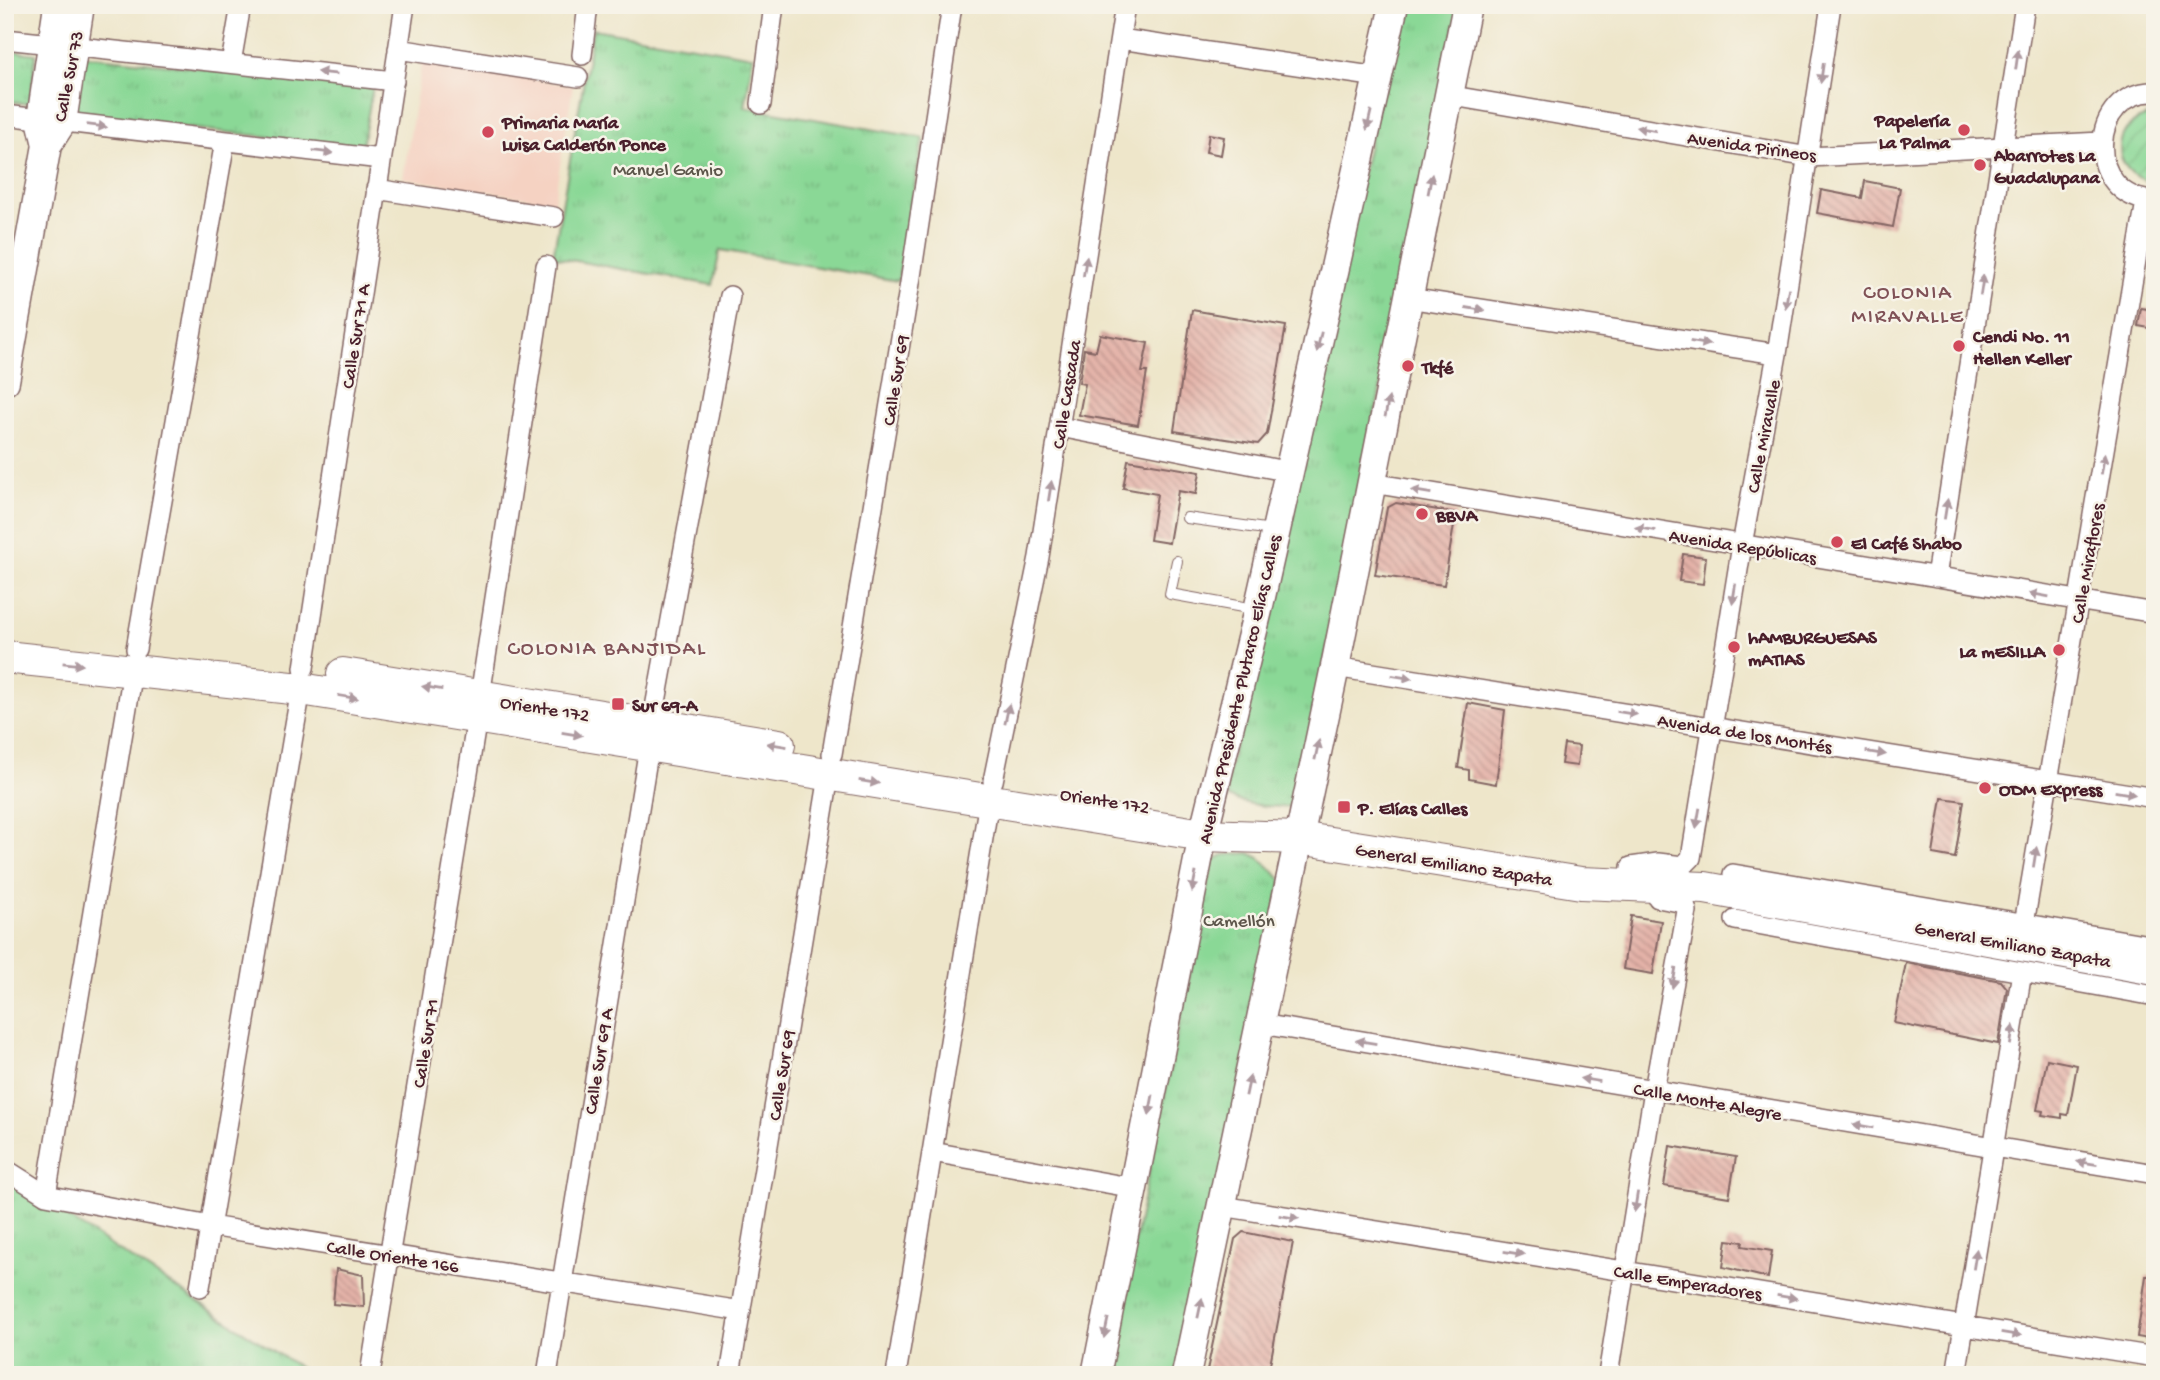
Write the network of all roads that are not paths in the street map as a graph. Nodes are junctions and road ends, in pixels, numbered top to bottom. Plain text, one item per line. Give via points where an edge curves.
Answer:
1 (58, 5) edge
2 (80, 5) edge
3 (241, 5) edge
4 (405, 5) edge
5 (588, 5) edge
6 (774, 5) edge
7 (952, 5) edge
8 (1125, 5) edge
9 (1394, 5) edge
10 (1467, 5) edge
11 (1831, 5) edge
12 (2025, 5) edge
13 (5, 39) edge
14 (1120, 39) junction
15 (63, 45) junction
16 (398, 49) junction
17 (582, 55) dead end
18 (231, 63) junction
19 (578, 77) dead end
20 (1378, 77) junction
21 (394, 81) junction
22 (2155, 92) edge
23 (1447, 95) junction
24 (761, 104) dead end
25 (5, 115) edge
26 (50, 128) junction
27 (225, 141) junction
28 (2101, 142) junction
29 (2004, 145) junction
30 (1810, 157) junction
31 (381, 159) junction
32 (376, 189) junction
33 (2150, 201) edge
34 (554, 217) dead end
35 (546, 266) dead end
36 (730, 296) dead end
37 (1408, 298) junction
38 (1777, 354) junction
39 (5, 381) edge
40 (1060, 427) junction
41 (1290, 472) junction
42 (1372, 484) junction
43 (1187, 518) dead end
44 (1276, 530) junction
45 (1742, 545) junction
46 (1177, 561) dead end
47 (1936, 577) junction
48 (2080, 601) junction
49 (1258, 610) junction
50 (2155, 613) edge
51 (5, 635) edge
52 (5, 657) edge
53 (135, 660) junction
54 (1335, 667) junction
55 (303, 679) junction
56 (479, 707) junction
57 (1714, 727) junction
58 (651, 736) junction
59 (831, 765) junction
60 (2047, 781) junction
61 (991, 791) junction
62 (2155, 798) edge
63 (1205, 825) junction
64 (1301, 828) junction
65 (1733, 874) dead end
66 (1696, 877) junction
67 (1581, 883) junction
68 (1735, 920) dead end
69 (2024, 924) junction
70 (2155, 946) edge
71 (2155, 970) edge
72 (2022, 972) junction
73 (2155, 996) edge
74 (1261, 1024) junction
75 (1654, 1090) junction
76 (1993, 1149) junction
77 (932, 1152) junction
78 (5, 1169) edge
79 (2155, 1174) edge
80 (1135, 1188) junction
81 (46, 1195) junction
82 (1222, 1206) junction
83 (209, 1226) junction
84 (390, 1254) junction
85 (1626, 1271) junction
86 (561, 1283) junction
87 (200, 1287) dead end
88 (741, 1311) junction
89 (1964, 1326) junction
90 (2155, 1357) edge
91 (371, 1368) dead end
92 (547, 1375) edge
93 (730, 1375) edge
94 (896, 1375) edge
95 (1096, 1375) edge
96 (1185, 1375) edge
97 (1608, 1375) edge
98 (1956, 1375) edge

1 - 15 main road, Calle Sur 73
2 - 15 main road, Calle Sur 73
3 - 18 street
4 - 16 street, Calle Sur 71 A
5 - 17 street
6 - 24 street
7 - 59 street, Calle Sur 69
8 - 14 street, Calle Cascada
9 - 20 main road, Avenida Presidente Plutarco Elías Calles
10 - 23 main road
11 -> 30 street, Calle Miravalle
29 -> 12 street
13 - 15 street
14 - 20 street
40 -> 14 street, Calle Cascada
15 - 18 street
15 - 26 main road, Calle Sur 73
16 - 19 street
16 - 21 street, Calle Sur 71 A
21 -> 18 street
20 -> 41 main road, Avenida Presidente Plutarco Elías Calles
21 - 31 street, Calle Sur 71 A
22 - 28 street via 2131,98 2116,109
30 -> 23 street, Avenida Pirineos
37 -> 23 main road
25 - 26 street
26 -> 27 street
26 - 39 main road, Calle Sur 73
27 -> 31 street
27 - 53 street
28 - 29 street, Avenida Pirineos
28 - 33 street via 2108,173 2130,196
29 - 30 street, Avenida Pirineos
47 -> 29 street
30 -> 38 street, Calle Miravalle
31 - 32 street, Calle Sur 71 A
32 - 34 street
32 - 55 street, Calle Sur 71 A
48 -> 33 street, Calle Miraflores
35 - 56 street, Calle Sur 71
36 - 58 street, Calle Sur 69 A
37 -> 38 street
42 -> 37 main road
38 - 45 street, Calle Miravalle
40 - 41 street
61 -> 40 street, Calle Cascada via 1040,557
41 - 44 main road, Avenida Presidente Plutarco Elías Calles
45 -> 42 street, Avenida Repúblicas
42 - 54 main road
43 - 44 lane
44 - 49 main road, Avenida Presidente Plutarco Elías Calles
45 - 47 street, Avenida Repúblicas
45 -> 57 street, Calle Miravalle
46 - 49 lane via 1170,594
48 -> 47 street, Avenida Repúblicas
48 - 50 street, Avenida Repúblicas
48 - 60 street, Calle Miraflores
49 - 63 main road, Avenida Presidente Plutarco Elías Calles
51 - 53 main road, Oriente 172
52 -> 53 main road, Oriente 172
53 - 55 main road, Oriente 172
53 - 81 street
54 -> 57 street, Avenida de los Montés
64 -> 54 main road
55 - 56 main road, Oriente 172
55 - 83 street, Calle Sur 71 A
56 - 58 main road, Oriente 172
56 - 84 street, Calle Sur 71
57 -> 60 street, Avenida de los Montés
57 -> 66 street, Calle Miravalle
58 - 59 main road, Oriente 172
58 - 86 street, Calle Sur 69 A
59 - 61 main road, Oriente 172
59 - 88 street, Calle Sur 69
60 -> 62 street, Avenida de los Montés
69 -> 60 street, Calle Miraflores
61 - 63 main road, Oriente 172
61 - 77 street, Calle Cascada
63 - 64 main road, General Emiliano Zapata
63 -> 80 main road, Avenida Presidente Plutarco Elías Calles
64 - 66 main road, General Emiliano Zapata
64 - 67 main road, General Emiliano Zapata
64 - 74 main road
65 - 69 street
66 - 67 main road, General Emiliano Zapata
66 - 71 main road, General Emiliano Zapata via 1789,903
67 -> 75 street via 1678,902 1687,908
68 - 72 street
69 - 70 street
72 - 73 street
76 -> 72 street
75 -> 74 street, Calle Monte Alegre
82 -> 74 main road
76 -> 75 street, Calle Monte Alegre
75 -> 85 street
79 -> 76 street, Calle Monte Alegre
89 -> 76 street
77 - 80 street
77 - 94 street, Calle Cascada
78 - 81 street
80 -> 95 main road, Avenida Presidente Plutarco Elías Calles
81 - 83 street, Calle Oriente 166
82 -> 85 street, Calle Emperadores
96 -> 82 main road
83 - 84 street, Calle Oriente 166
83 - 87 street, Calle Sur 71 A
84 - 86 street, Calle Oriente 166
84 - 91 street, Calle Sur 71
85 -> 89 street, Calle Emperadores
85 - 97 street
86 - 88 street, Calle Oriente 166
86 - 92 street, Calle Sur 69 A
88 - 93 street, Calle Sur 69
89 -> 90 street, Calle Emperadores
89 - 98 street

